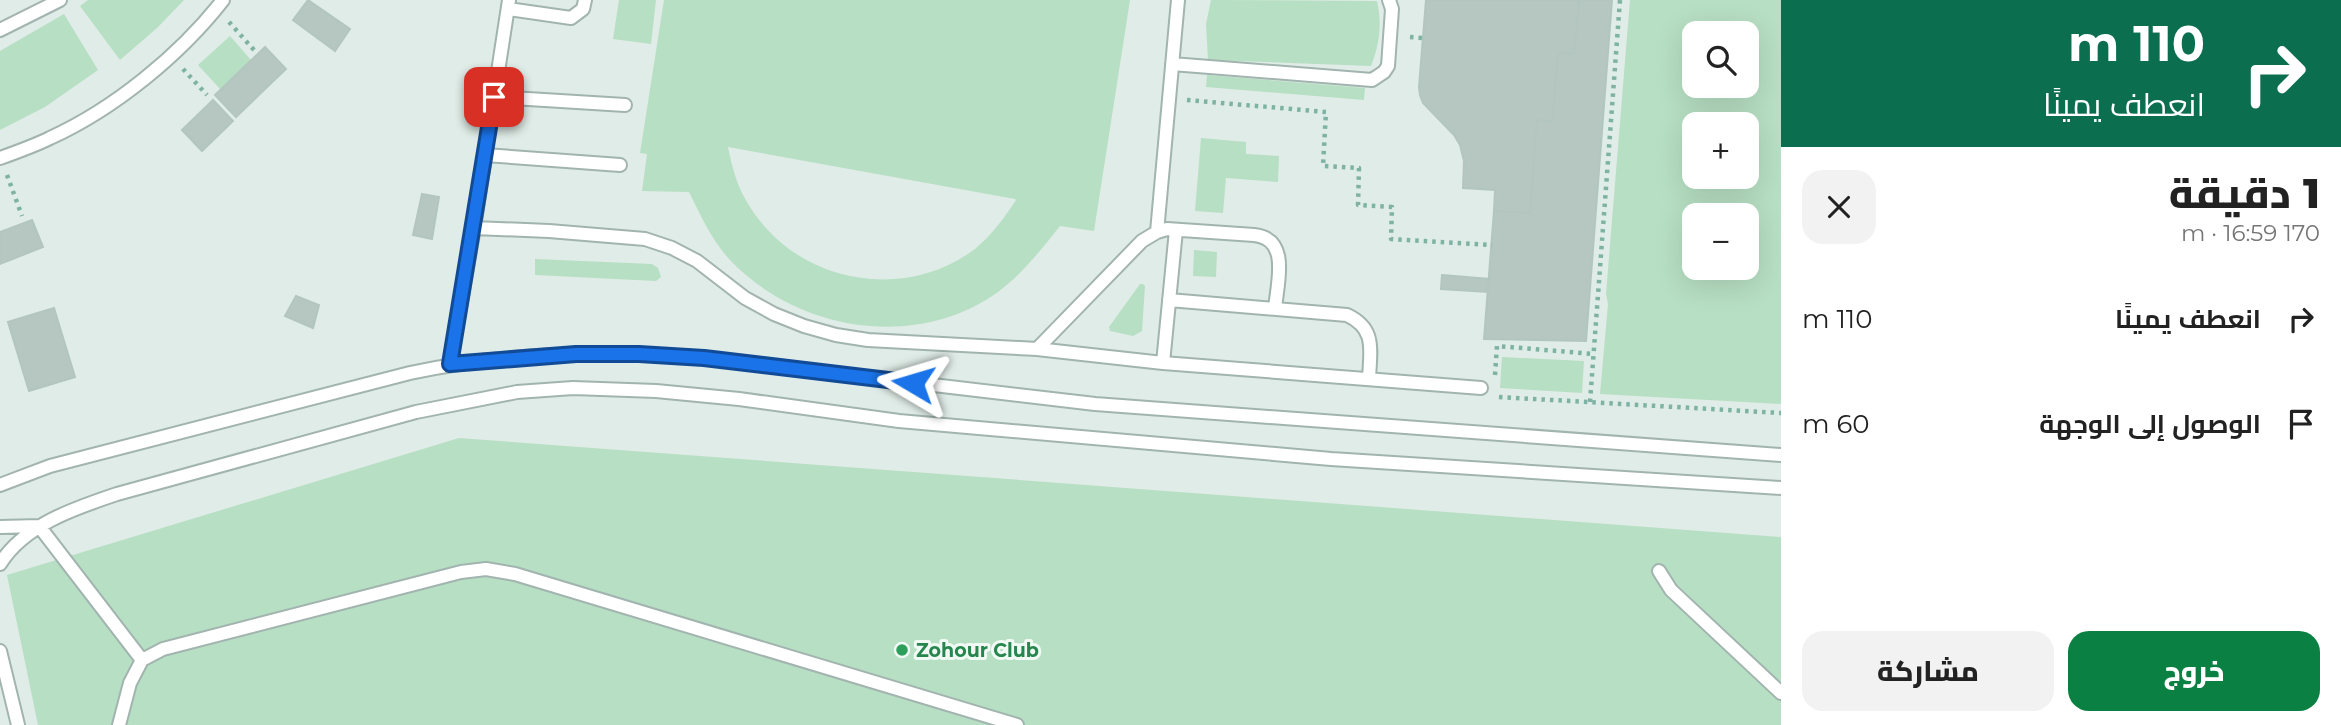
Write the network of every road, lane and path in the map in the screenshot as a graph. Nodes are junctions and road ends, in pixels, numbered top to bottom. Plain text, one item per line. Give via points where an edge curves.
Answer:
1 (585, 0) edge
2 (1178, 0) edge
3 (1389, 0) edge
4 (1620, 0) edge
5 (51, 2) edge
6 (219, 4) edge
7 (509, 4) edge
8 (0, 30) edge
9 (1416, 38) dead end
10 (1423, 38) dead end
11 (254, 50) dead end
12 (171, 56) junction
13 (1172, 64) junction
14 (207, 95) dead end
15 (494, 97) junction
16 (1204, 102) dead end
17 (625, 105) dead end
18 (485, 156) junction
19 (0, 158) edge
20 (620, 164) dead end
21 (22, 216) dead end
22 (474, 228) junction
23 (1176, 230) junction
24 (1157, 232) junction
25 (1492, 245) dead end
26 (1169, 300) junction
27 (1275, 309) junction
28 (1037, 349) junction
29 (1594, 354) junction
30 (1163, 363) junction
31 (450, 364) junction
32 (1369, 379) junction
33 (1495, 384) dead end
34 (1481, 388) dead end
35 (1495, 397) dead end
36 (1590, 402) junction
37 (1781, 413) edge
38 (1781, 455) edge
39 (0, 485) edge
40 (1781, 488) edge
41 (39, 526) junction
42 (0, 527) edge
43 (0, 564) edge
44 (1659, 571) dead end
45 (0, 651) edge
46 (142, 660) junction
47 (1781, 692) edge
48 (7, 707) edge
49 (18, 725) edge
50 (119, 725) edge
51 (1017, 725) edge

1 - 7 lane via 583,9 571,18
2 - 13 lane
3 - 13 lane via 1388,66 1372,80
4 - 29 path
5 - 8 lane
6 - 11 path
6 - 12 lane
7 - 15 lane
9 - 10 path
12 - 14 path
12 - 19 lane via 114,101 52,138
13 - 24 lane
15 - 17 lane
15 - 18 lane
16 - 25 path via 1326,112 1323,166 1359,168 1357,205 1392,207 1391,239
18 - 20 lane
18 - 22 lane
19 - 21 path
22 - 28 lane via 645,239 697,261 774,314 836,335
22 - 31 lane
23 - 24 lane
23 - 26 lane
23 - 27 lane via 1263,236 1270,241 1279,255
24 - 28 lane via 1142,241
26 - 27 lane
26 - 30 lane
27 - 32 lane via 1347,315 1358,320 1370,339
28 - 30 lane
29 - 33 path via 1497,346
29 - 36 path
30 - 32 lane
31 - 38 lane via 563,354 704,358 1095,404
31 - 39 lane via 50,466
32 - 34 lane
35 - 36 path
36 - 37 path
40 - 41 lane via 1331,459 899,421 656,391 573,388 516,392 415,412 117,494
41 - 42 lane
41 - 43 lane via 13,546
41 - 46 lane
44 - 47 lane via 1671,590
45 - 48 lane
46 - 50 lane via 130,683
46 - 51 lane via 163,649 486,569
48 - 49 lane

